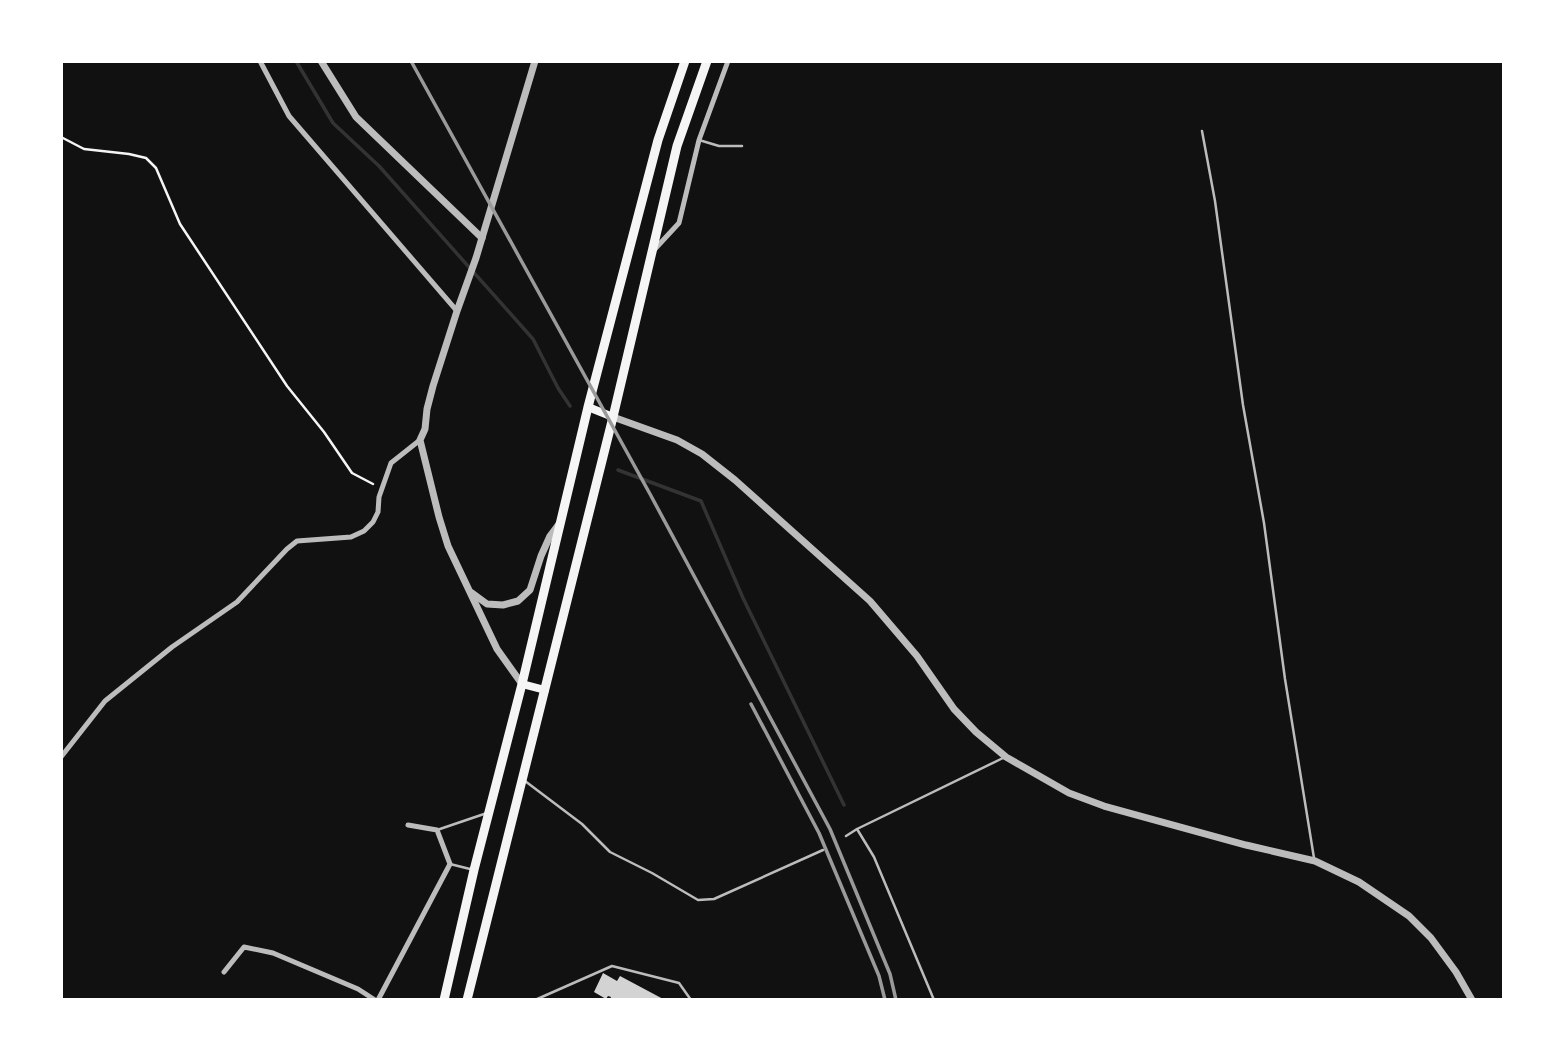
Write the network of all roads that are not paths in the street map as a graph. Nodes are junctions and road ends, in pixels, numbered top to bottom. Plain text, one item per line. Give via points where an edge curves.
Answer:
1 (260, 61) edge
2 (321, 61) edge
3 (536, 61) edge
4 (685, 61) edge
5 (707, 61) edge
6 (728, 61) edge
7 (1202, 131) dead end
8 (699, 140) junction
9 (742, 146) dead end
10 (482, 238) junction
11 (652, 252) junction
12 (457, 311) junction
13 (587, 407) junction
14 (613, 416) junction
15 (420, 440) junction
16 (559, 524) junction
17 (470, 592) junction
18 (522, 684) junction
19 (545, 690) junction
20 (61, 757) edge
21 (1006, 757) junction
22 (523, 779) junction
23 (490, 812) junction
24 (408, 825) dead end
25 (858, 829) junction
26 (437, 830) junction
27 (846, 836) dead end
28 (823, 850) dead end
29 (1315, 861) junction
30 (450, 864) junction
31 (474, 870) junction
32 (224, 972) dead end
33 (377, 1000) edge
34 (444, 1000) edge
35 (467, 1000) edge
36 (535, 1000) edge
37 (691, 1000) edge
38 (934, 1000) edge
39 (1472, 1000) edge

1 - 12 street via 289,116
2 - 10 street via 356,117
3 - 10 street
4 - 13 main road via 658,140
5 - 11 main road via 677,146
6 - 8 street
7 - 29 lane
8 - 9 lane
8 - 11 street via 679,223
10 - 12 street
11 - 14 main road
12 - 15 street
13 - 14 main road
13 - 16 main road
14 - 19 main road
14 - 21 street via 677,440 735,480 870,601 954,709
15 - 17 street via 448,546
15 - 20 street via 391,463 378,512 364,531 351,537 297,541 237,602 105,701
16 - 17 street via 545,546 530,590 518,601 487,604
16 - 18 main road
17 - 18 street via 497,649
18 - 19 main road
18 - 23 main road
19 - 22 main road
21 - 25 lane
21 - 29 street via 1069,793 1104,806
22 - 28 lane via 610,852 698,900 714,899
22 - 35 main road
23 - 26 lane
23 - 31 main road
24 - 26 street
25 - 27 lane
25 - 38 lane
26 - 30 street
29 - 39 street via 1359,882 1409,916 1456,972
30 - 31 lane
30 - 33 street
31 - 34 main road
32 - 33 street via 244,947 273,953
36 - 37 lane via 612,966 679,983

